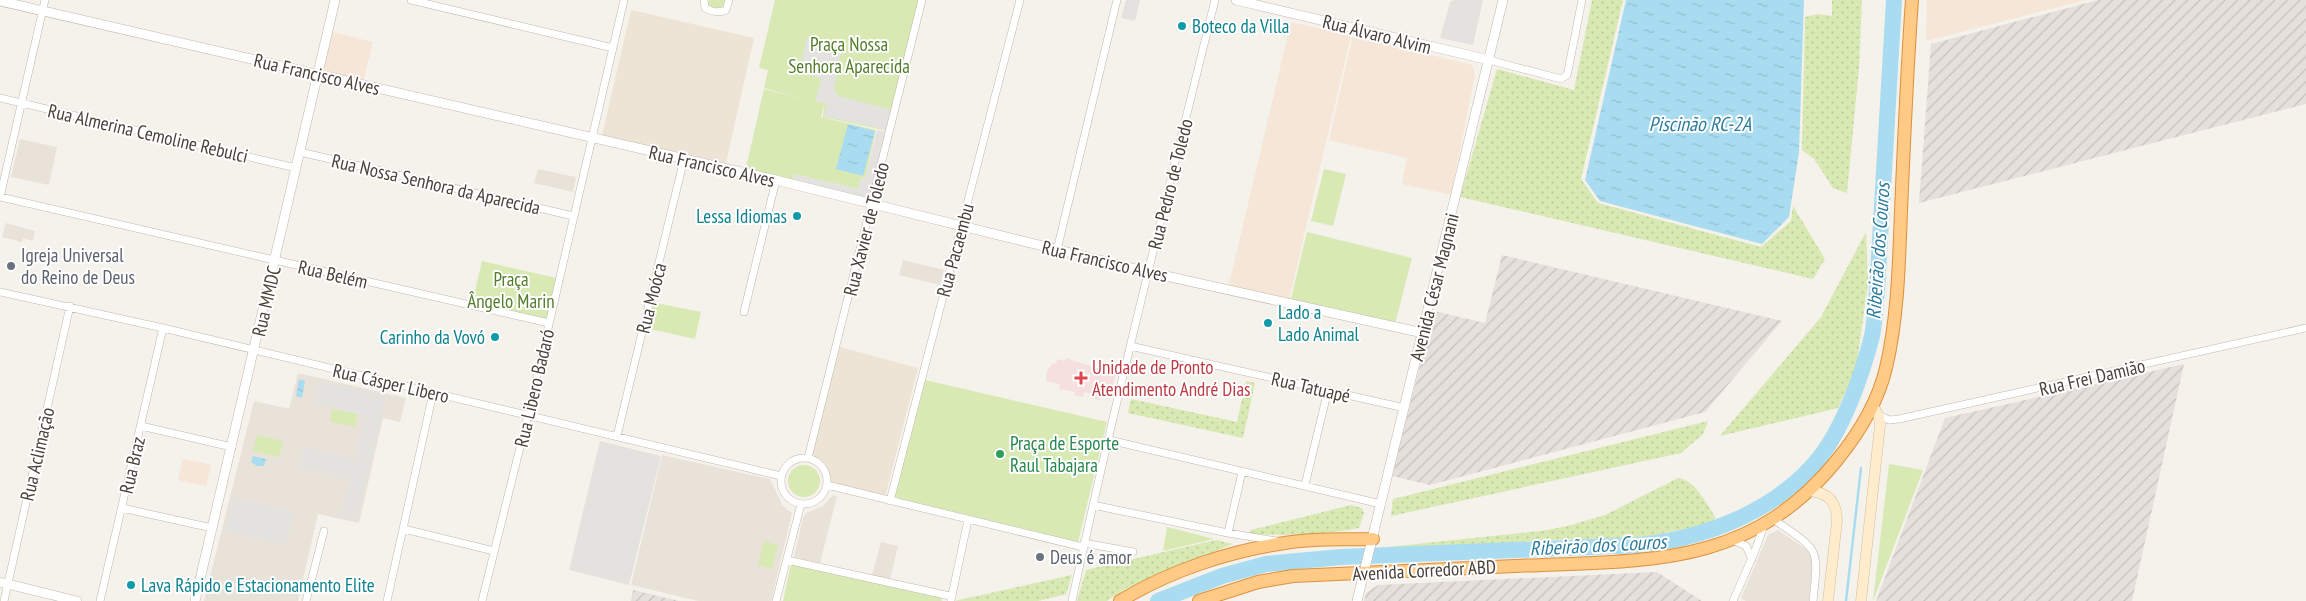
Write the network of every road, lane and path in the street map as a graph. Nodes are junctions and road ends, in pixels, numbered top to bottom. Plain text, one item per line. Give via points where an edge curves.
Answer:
1 (45, 0) edge
2 (335, 0) edge
3 (411, 0) edge
4 (624, 0) edge
5 (704, 0) edge
6 (729, 0) edge
7 (922, 0) edge
8 (1020, 0) edge
9 (1117, 0) edge
10 (1214, 0) edge
11 (1236, 0) edge
12 (1503, 0) edge
13 (1582, 0) edge
14 (1912, 0) edge
15 (0, 1) edge
16 (43, 11) junction
17 (613, 48) junction
18 (1489, 60) junction
19 (317, 74) junction
20 (0, 98) edge
21 (20, 104) junction
22 (592, 138) junction
23 (300, 152) junction
24 (684, 160) junction
25 (296, 168) junction
26 (776, 180) junction
27 (0, 197) edge
28 (872, 204) junction
29 (573, 216) junction
30 (962, 227) junction
31 (1057, 250) junction
32 (275, 260) junction
33 (1148, 272) junction
34 (0, 292) edge
35 (70, 306) junction
36 (744, 312) dead end
37 (549, 323) junction
38 (163, 328) junction
39 (2306, 328) edge
40 (1423, 333) junction
41 (1130, 346) junction
42 (254, 351) junction
43 (1328, 390) junction
44 (434, 393) junction
45 (1405, 408) junction
46 (1875, 410) junction
47 (528, 415) junction
48 (141, 426) junction
49 (617, 436) junction
50 (1109, 440) junction
51 (232, 447) junction
52 (808, 458) junction
53 (1242, 472) junction
54 (781, 476) junction
55 (827, 485) junction
56 (1305, 485) junction
57 (1808, 491) junction
58 (890, 501) junction
59 (801, 504) junction
60 (1381, 504) junction
61 (1093, 506) junction
62 (122, 508) junction
63 (968, 520) junction
64 (1769, 522) junction
65 (212, 528) junction
66 (404, 528) junction
67 (324, 531) dead end
68 (1228, 533) junction
69 (1731, 540) junction
70 (1287, 542) junction
71 (1372, 542) junction
72 (1084, 545) junction
73 (494, 551) junction
74 (1133, 552) dead end
75 (787, 560) junction
76 (1752, 560) junction
77 (1364, 570) junction
78 (4, 582) edge
79 (950, 599) edge
80 (4, 601) edge
81 (77, 601) edge
82 (100, 601) edge
83 (195, 601) edge
84 (306, 601) edge
85 (387, 601) edge
86 (482, 601) edge
87 (776, 601) edge
88 (1072, 601) edge
89 (1120, 601) edge
90 (1199, 601) edge
91 (1357, 601) edge
92 (1733, 601) edge
93 (1813, 601) edge
94 (1828, 601) edge
95 (1861, 601) edge

1 - 16 street
2 - 19 street, Rua MMDC
3 - 17 street
4 - 17 street, Rua Libero Badaró
5 - 6 street via 705,8 721,12 726,10
7 - 28 street, Rua Xavier de Toledo
8 - 30 street, Rua Pacaembu
9 - 31 street
10 - 33 street, Rua Pedro de Toledo
11 - 18 street, Rua Álvaro Alvim
12 - 18 street, Avenida César Magnani
13 - 18 street via 1565,77
14 - 46 highway, Avenida Corredor ABD via 1893,332
15 - 16 street, Rua Francisco Alves
16 - 19 street, Rua Francisco Alves
16 - 21 street
17 - 22 street, Rua Libero Badaró
18 - 40 street, Avenida César Magnani
19 - 22 street, Rua Francisco Alves
19 - 23 street, Rua MMDC
20 - 21 street, Rua Almerina Cemoline Rebulci
21 - 25 street, Rua Almerina Cemoline Rebulci
21 - 27 street
22 - 24 street, Rua Francisco Alves
22 - 29 street, Rua Libero Badaró
23 - 25 street, Rua MMDC
23 - 29 street, Rua Nossa Senhora da Aparecida
24 - 26 street, Rua Francisco Alves
24 - 49 street, Rua Moóca
25 - 32 street, Rua MMDC
26 - 28 street, Rua Francisco Alves
26 - 36 street
27 - 32 street, Rua Belém
28 - 30 street, Rua Francisco Alves
28 - 52 street, Rua Xavier de Toledo
29 - 37 street, Rua Libero Badaró
30 - 31 street, Rua Francisco Alves
30 - 58 street, Rua Pacaembu
31 - 33 street, Rua Francisco Alves
32 - 37 street, Rua Belém
32 - 42 street, Rua MMDC
33 - 40 street, Rua Francisco Alves
33 - 41 street, Rua Pedro de Toledo
34 - 35 street, Rua Cásper Libero
35 - 38 street, Rua Cásper Libero
35 - 78 street, Rua Aclimação
37 - 47 street, Rua Libero Badaró
38 - 42 street, Rua Cásper Libero
38 - 48 street, Rua Braz
39 - 46 street, Rua Frei Damião via 1899,419 1890,420
40 - 45 street, Avenida César Magnani
41 - 43 street, Rua Tatuapé
41 - 50 street, Rua Pedro de Toledo
42 - 44 street, Rua Cásper Libero
42 - 51 street, Rua MMDC
43 - 45 street, Rua Tatuapé
43 - 56 street
44 - 47 street, Rua Cásper Libero
44 - 66 street
45 - 60 street, Avenida César Magnani
46 - 57 highway, Avenida Corredor ABD
46 - 95 main road via 1880,425
47 - 49 street, Rua Cásper Libero
47 - 73 street, Rua Libero Badaró
48 - 51 street
48 - 62 street, Rua Braz
49 - 54 street, Rua Cásper Libero
50 - 53 street
50 - 61 street, Rua Pedro de Toledo
51 - 65 street, Rua MMDC
52 - 54 street via 792,461
52 - 55 street via 824,468
53 - 56 street
53 - 68 street
54 - 59 street via 785,494
55 - 58 street
55 - 59 street via 814,502
56 - 60 street
57 - 64 highway, Avenida Corredor ABD
57 - 94 main road via 1827,496 1836,508
58 - 63 street
59 - 75 street
60 - 71 street, Avenida César Magnani
61 - 68 street
61 - 72 street, Rua Pedro de Toledo
62 - 65 street
62 - 82 street, Rua Braz
63 - 72 street
63 - 79 street
64 - 69 highway, Avenida Corredor ABD
64 - 76 street
64 - 93 street via 1807,543 1815,553
65 - 83 street, Rua MMDC
66 - 73 street
66 - 85 street
67 - 84 street
68 - 70 street
69 - 76 street via 1746,546
69 - 77 highway, Avenida Corredor ABD via 1662,558
70 - 71 highway, Avenida Corredor ABD
70 - 89 highway, Avenida Corredor ABD via 1236,552 1194,567
71 - 77 street, Avenida César Magnani
72 - 74 street
72 - 88 street, Rua Pedro de Toledo
73 - 86 street, Rua Libero Badaró
75 - 79 street
75 - 87 street
76 - 92 street
77 - 90 highway, Avenida Corredor ABD via 1258,582
77 - 91 street, Avenida César Magnani
78 - 80 street, Rua Aclimação
78 - 81 street

